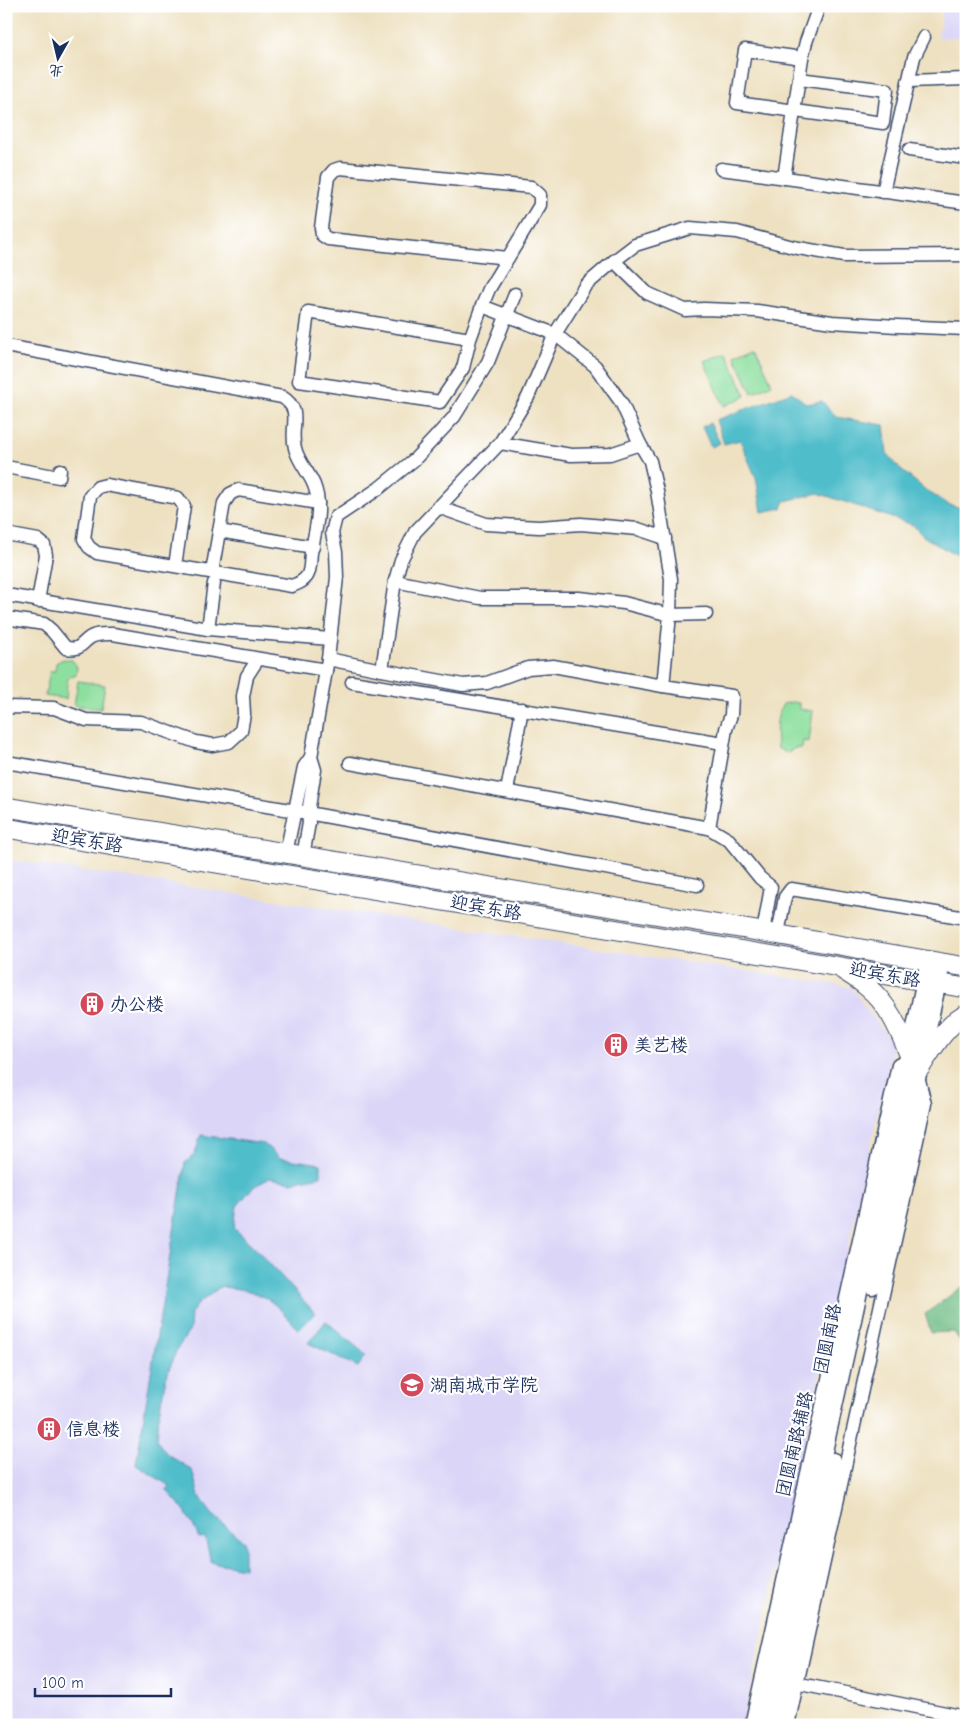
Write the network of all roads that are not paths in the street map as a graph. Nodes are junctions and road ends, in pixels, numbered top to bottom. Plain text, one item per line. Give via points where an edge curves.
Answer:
1 (819, 6) edge
2 (924, 37) dead end
3 (802, 58) junction
4 (799, 78) junction
5 (966, 79) edge
6 (908, 82) junction
7 (794, 111) junction
8 (909, 150) dead end
9 (966, 158) edge
10 (721, 169) dead end
11 (784, 178) junction
12 (882, 192) junction
13 (966, 203) edge
14 (966, 255) edge
15 (508, 258) junction
16 (614, 261) junction
17 (515, 294) dead end
18 (482, 306) junction
19 (506, 315) junction
20 (966, 329) edge
21 (555, 334) junction
22 (470, 339) junction
23 (6, 346) edge
24 (500, 443) junction
25 (640, 444) junction
26 (6, 467) edge
27 (60, 470) dead end
28 (318, 504) junction
29 (438, 508) junction
30 (219, 531) junction
31 (6, 534) edge
32 (665, 538) junction
33 (313, 547) junction
34 (175, 566) junction
35 (213, 578) junction
36 (395, 581) junction
37 (6, 595) edge
38 (38, 601) junction
39 (706, 614) dead end
40 (670, 615) junction
41 (6, 618) edge
42 (208, 629) junction
43 (330, 639) junction
44 (258, 659) junction
45 (327, 665) junction
46 (382, 670) junction
47 (352, 682) dead end
48 (663, 686) junction
49 (6, 707) edge
50 (522, 709) junction
51 (724, 742) junction
52 (311, 757) junction
53 (6, 762) edge
54 (350, 763) dead end
55 (507, 791) junction
56 (6, 807) edge
57 (295, 811) junction
58 (308, 813) junction
59 (6, 828) edge
60 (709, 828) junction
61 (294, 854) junction
62 (697, 885) dead end
63 (966, 918) edge
64 (771, 933) junction
65 (935, 962) junction
66 (838, 967) junction
67 (966, 967) edge
68 (931, 983) junction
69 (966, 988) edge
70 (966, 1015) edge
71 (914, 1064) junction
72 (791, 1683) junction
73 (966, 1717) edge
74 (751, 1725) edge
75 (763, 1725) edge
76 (775, 1725) edge
77 (788, 1725) edge

1 - 3 street
2 - 6 street via 914,57
3 - 4 street
3 - 7 street via 745,50 738,103
4 - 7 street
4 - 7 street via 887,90 883,123
5 - 6 street
6 - 12 street
7 - 11 street
8 - 9 street
10 - 11 street
11 - 12 street
12 - 13 street
14 - 16 street via 844,256 738,232 690,228 635,245
15 - 15 street via 540,205 540,195 531,187 340,168 328,177 321,228 322,235 328,239
15 - 18 street
16 - 20 street via 647,294 685,310 758,311 832,322
16 - 21 street via 585,286
17 - 19 street
18 - 19 street
18 - 22 street
19 - 21 street
19 - 43 street via 488,362 454,417 415,459 336,517 332,533 337,577
21 - 24 street via 528,397
21 - 25 street via 595,366 620,402
22 - 22 street via 463,368 440,402 299,381 308,312
23 - 28 street via 282,396 290,402 295,415 294,448 314,485
24 - 25 street via 571,456 610,454
24 - 29 street
25 - 32 street via 650,461
26 - 27 street via 59,477
28 - 30 street via 238,490 230,494 224,504
28 - 33 street
29 - 32 street via 486,524 539,527 581,524 638,530
29 - 36 street via 416,532 401,560
30 - 33 street
30 - 35 street
31 - 38 street via 38,540 44,545 46,555
32 - 40 street via 671,578
33 - 35 street via 308,574 302,582 292,586
34 - 34 street via 97,552 89,547 84,539 90,496 98,487 106,485 178,498 184,506
34 - 35 street
35 - 42 street
36 - 40 street via 480,598 579,598 624,603
36 - 46 street
37 - 38 street
38 - 42 street
39 - 40 street
40 - 48 street
41 - 44 street via 44,624 66,648 74,649 99,634 113,634
42 - 43 street
43 - 45 street
44 - 45 street
44 - 49 street via 246,676 241,731 229,742 213,745 196,742 141,722 86,720 54,708
45 - 46 street
45 - 52 street
46 - 48 street via 462,685 487,683 528,668 552,666
47 - 50 street
48 - 51 street via 732,696
50 - 51 street
50 - 55 street
51 - 60 street
52 - 57 street via 304,767
52 - 58 street via 315,770
53 - 57 street
54 - 55 street
55 - 60 street
56 - 61 highway, 迎宾东路
57 - 58 street
57 - 61 street
58 - 61 street via 309,823
58 - 62 street
59 - 66 highway, 迎宾东路
60 - 64 street via 729,840 771,887
61 - 64 highway, 迎宾东路
63 - 64 street via 791,889
64 - 65 highway, 迎宾东路
65 - 67 highway, 迎宾东路
65 - 68 main road, 团圆南路
66 - 68 highway, 迎宾东路
66 - 71 highway via 866,986 887,1007
68 - 69 highway, 迎宾东路
68 - 71 main road, 团圆南路
70 - 71 highway
71 - 72 main road, 团圆南路
71 - 74 street, 团圆南路辅路 via 898,1065
71 - 75 main road, 团圆南路
72 - 73 street
72 - 76 main road, 团圆南路
72 - 77 street

